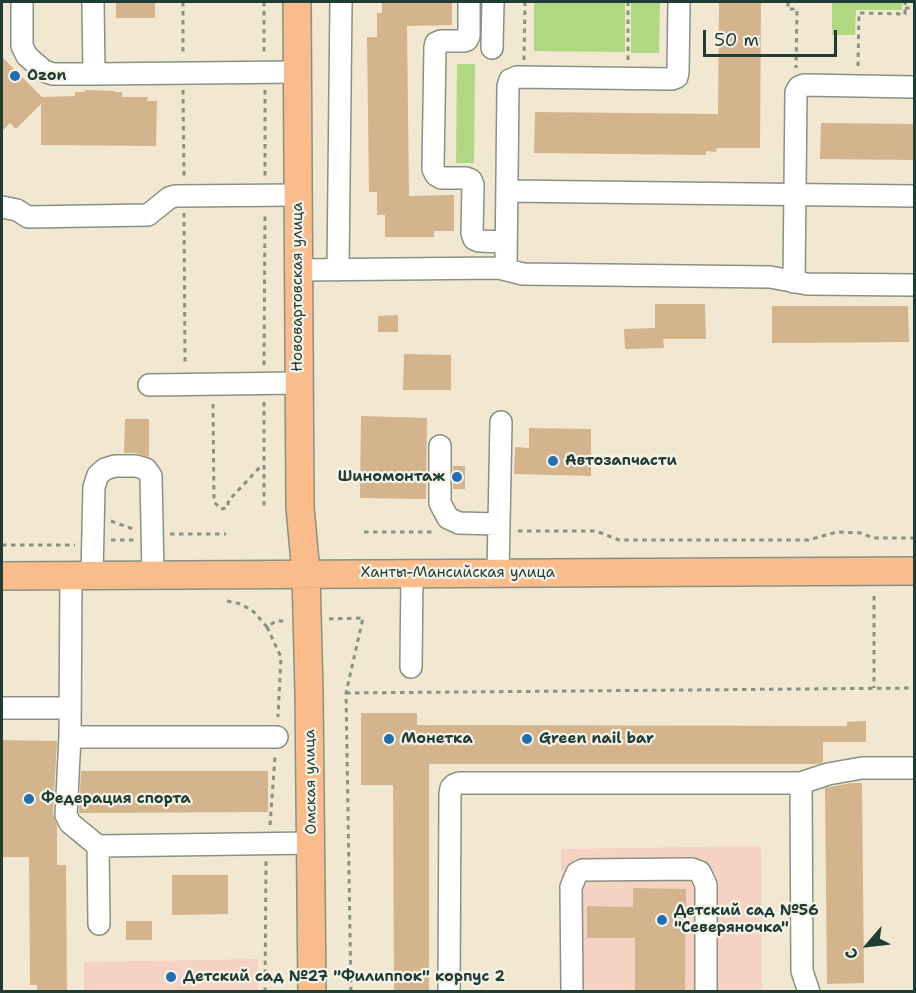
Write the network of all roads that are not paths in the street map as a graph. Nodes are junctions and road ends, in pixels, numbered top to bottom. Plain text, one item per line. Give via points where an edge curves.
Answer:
1 (22, 2) edge
2 (93, 2) edge
3 (297, 2) edge
4 (341, 2) edge
5 (469, 2) edge
6 (493, 2) edge
7 (679, 2) edge
8 (492, 48) dead end
9 (297, 72) junction
10 (94, 74) junction
11 (915, 87) edge
12 (507, 191) junction
13 (795, 194) junction
14 (298, 195) junction
15 (915, 196) edge
16 (2, 207) edge
17 (506, 242) junction
18 (506, 268) junction
19 (298, 270) junction
20 (338, 270) junction
21 (794, 282) junction
22 (915, 285) edge
23 (299, 383) junction
24 (149, 385) dead end
25 (501, 422) dead end
26 (440, 446) dead end
27 (498, 528) junction
28 (915, 572) edge
29 (306, 573) junction
30 (412, 573) junction
31 (498, 573) junction
32 (82, 574) junction
33 (153, 574) junction
34 (2, 576) edge
35 (411, 667) dead end
36 (2, 708) edge
37 (70, 708) junction
38 (70, 737) junction
39 (277, 737) road end
40 (915, 768) edge
41 (801, 783) junction
42 (312, 843) junction
43 (98, 846) junction
44 (99, 924) dead end
45 (312, 992) edge
46 (449, 992) edge
47 (572, 992) edge
48 (706, 992) edge
49 (809, 992) edge

1 - 10 lane via 22,46 27,56 53,74
2 - 10 lane
3 - 9 main road, Нововартовская улица
4 - 20 lane
5 - 17 lane via 467,40 441,41 435,47 433,169 441,177 471,180 474,239
6 - 8 lane
7 - 12 lane via 678,72 672,79 510,80
9 - 10 lane
9 - 14 main road, Нововартовская улица
11 - 13 lane via 799,87
12 - 13 lane
12 - 17 lane
13 - 15 lane
13 - 21 lane
14 - 16 lane via 175,196 148,215 28,217
14 - 19 main road, Нововартовская улица
17 - 18 lane
18 - 20 lane
18 - 21 lane via 523,274 770,277
19 - 20 lane
19 - 23 main road, Нововартовская улица
21 - 22 lane
23 - 24 lane
23 - 29 main road, Нововартовская улица via 300,507
25 - 27 lane
26 - 27 lane via 440,503 448,518
27 - 31 lane
28 - 31 main road, Ханты-Мансийская улица
29 - 30 main road, Ханты-Мансийская улица
29 - 33 main road, Ханты-Мансийская улица
29 - 42 main road, Омская улица
30 - 31 main road, Ханты-Мансийская улица
30 - 35 lane
32 - 33 main road, Ханты-Мансийская улица
32 - 33 lane via 98,475 115,466 136,466 146,469 151,476
32 - 34 main road, Ханты-Мансийская улица
32 - 37 lane
36 - 37 lane
37 - 38 lane
38 - 39 lane
38 - 43 lane via 66,815
40 - 41 lane via 862,768
41 - 46 lane via 454,785 450,789
41 - 49 lane via 802,971
42 - 43 lane
42 - 45 main road, Омская улица
43 - 44 lane
47 - 48 lane via 571,887 577,873 692,869 700,872 706,885

